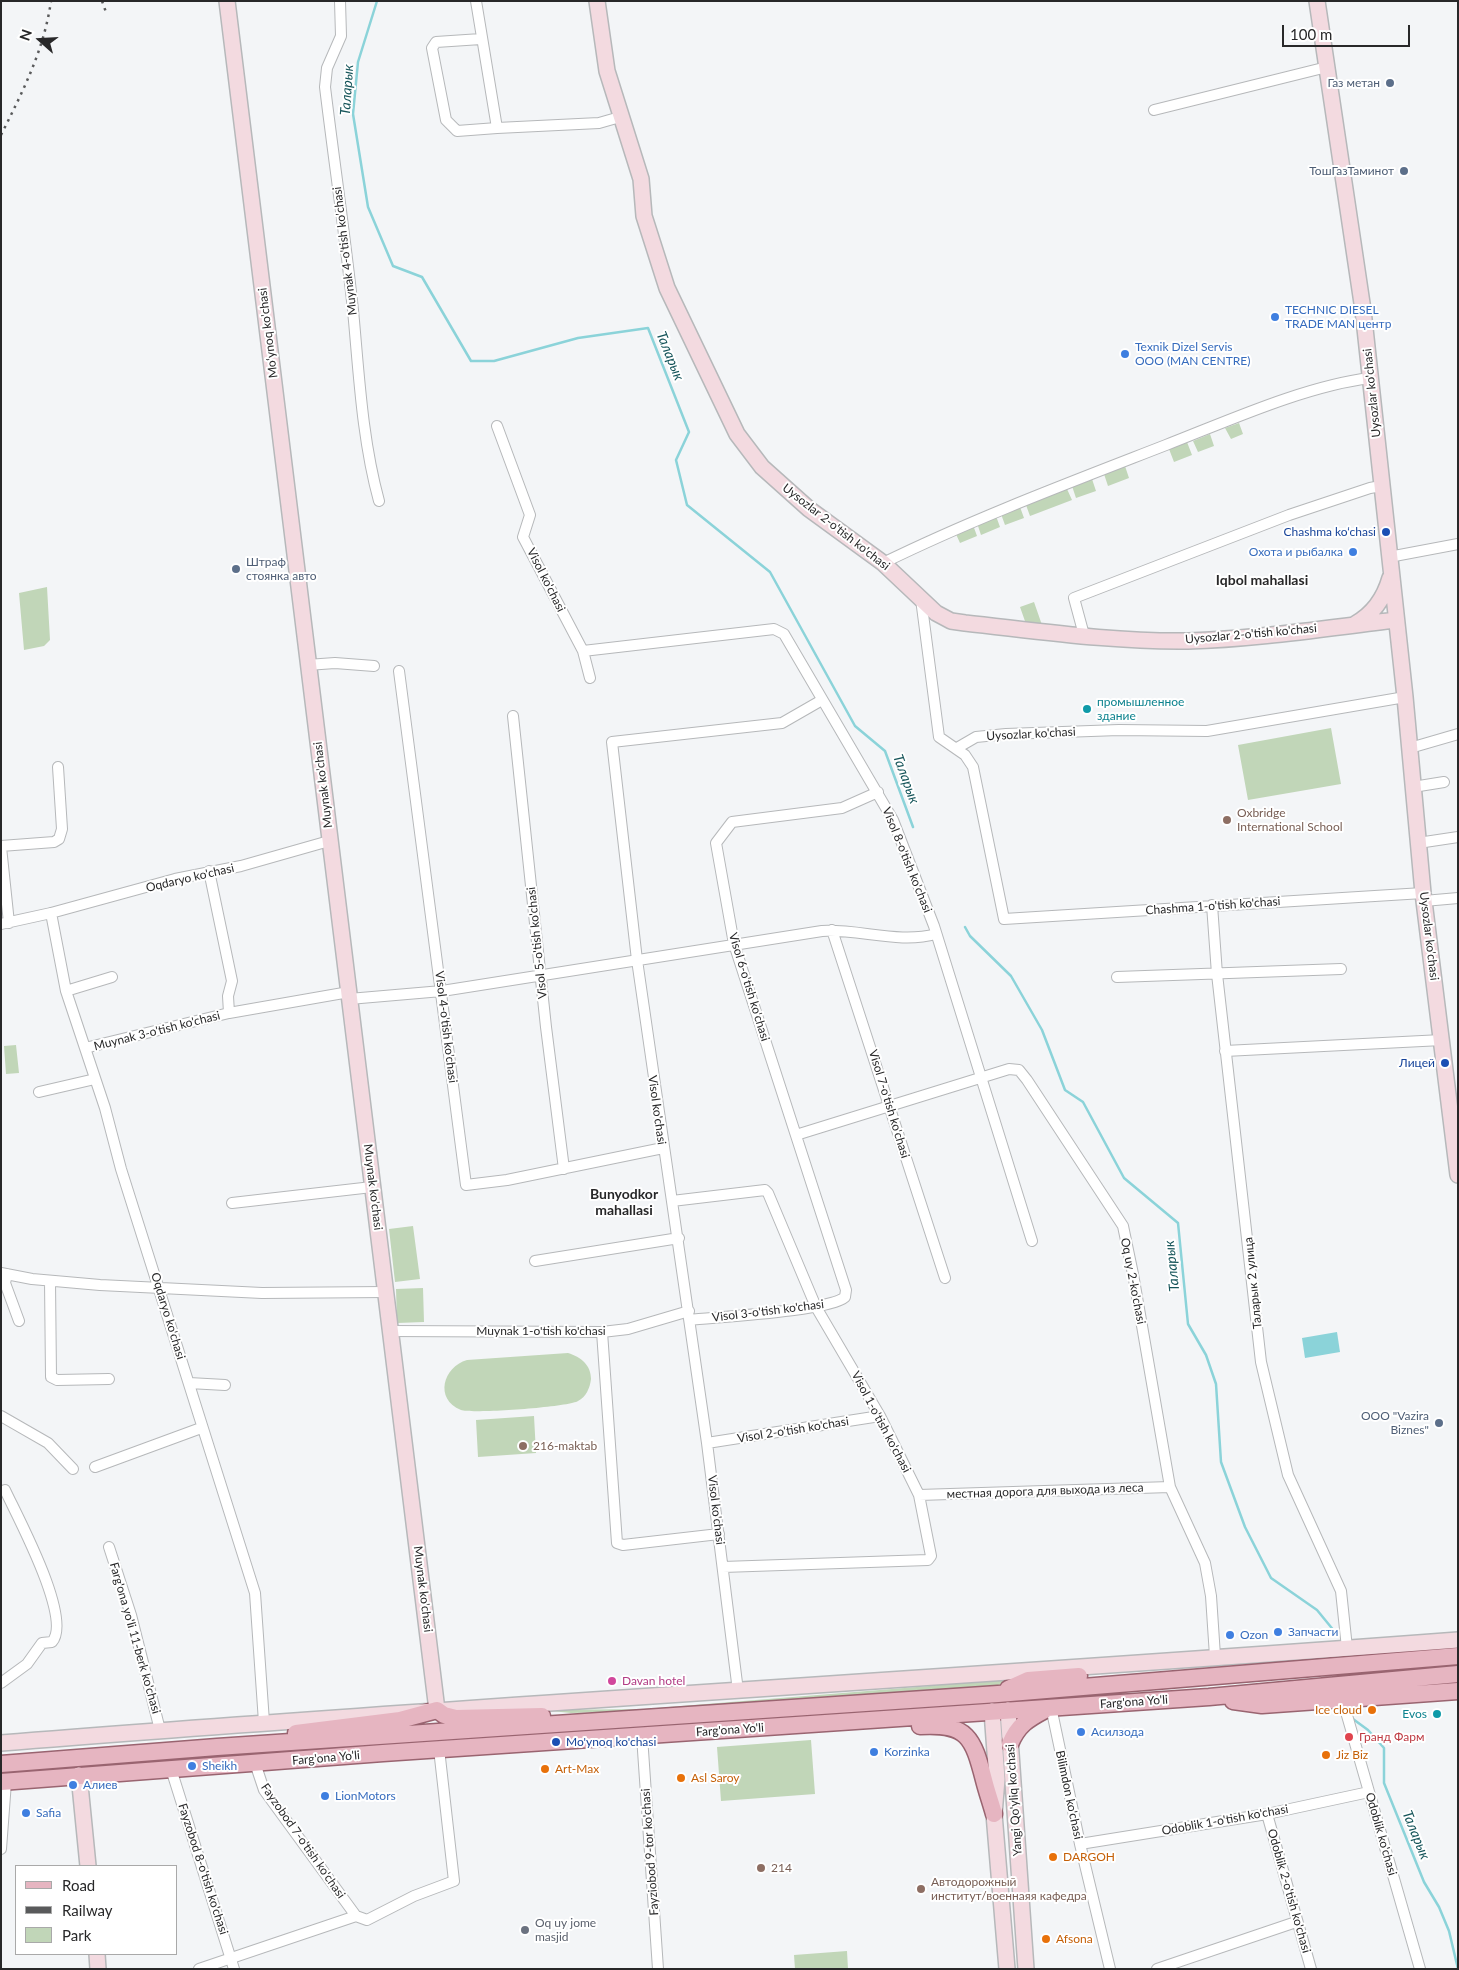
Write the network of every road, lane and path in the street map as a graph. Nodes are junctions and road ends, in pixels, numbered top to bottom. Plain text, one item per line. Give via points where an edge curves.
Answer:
1 (227, 1) edge
2 (340, 1) edge
3 (476, 1) edge
4 (597, 1) edge
5 (1317, 1) edge
6 (481, 38) junction
7 (1327, 66) junction
8 (1154, 110) dead end
9 (620, 117) junction
10 (497, 128) junction
11 (1370, 378) junction
12 (497, 426) dead end
13 (1381, 486) junction
14 (379, 502) dead end
15 (1458, 544) edge
16 (883, 562) junction
17 (1390, 565) junction
18 (921, 599) junction
19 (1396, 620) junction
20 (1355, 625) junction
21 (1084, 635) junction
22 (583, 651) junction
23 (307, 665) junction
24 (374, 666) dead end
25 (399, 671) dead end
26 (590, 678) dead end
27 (1405, 697) junction
28 (822, 700) junction
29 (513, 716) dead end
30 (1458, 734) edge
31 (957, 748) junction
32 (1410, 748) junction
33 (58, 767) dead end
34 (1444, 782) dead end
35 (1413, 787) junction
36 (878, 792) junction
37 (1458, 837) edge
38 (329, 841) junction
39 (1418, 843) junction
40 (1, 847) edge
41 (209, 871) junction
42 (1424, 897) junction
43 (1458, 898) edge
44 (1212, 905) junction
45 (51, 913) junction
46 (5, 923) edge
47 (832, 930) junction
48 (936, 934) junction
49 (734, 944) junction
50 (637, 960) junction
51 (1341, 969) dead end
52 (1217, 974) junction
53 (541, 976) junction
54 (112, 977) dead end
55 (1117, 977) dead end
56 (66, 991) junction
57 (442, 991) junction
58 (349, 996) junction
59 (229, 1013) junction
60 (1442, 1040) junction
61 (85, 1048) junction
62 (1225, 1051) junction
63 (979, 1077) junction
64 (96, 1079) junction
65 (38, 1092) dead end
66 (889, 1106) junction
67 (796, 1135) junction
68 (663, 1148) junction
69 (564, 1169) junction
70 (1458, 1175) edge
71 (372, 1187) junction
72 (672, 1201) junction
73 (232, 1203) dead end
74 (679, 1238) junction
75 (1032, 1241) dead end
76 (535, 1261) dead end
77 (4, 1274) edge
78 (945, 1278) dead end
79 (50, 1281) junction
80 (159, 1286) junction
81 (386, 1292) junction
82 (845, 1297) joint
83 (816, 1306) junction
84 (690, 1315) junction
85 (19, 1321) dead end
86 (390, 1331) junction
87 (602, 1332) junction
88 (108, 1379) dead end
89 (189, 1383) junction
90 (225, 1385) dead end
91 (1, 1416) edge
92 (880, 1416) junction
93 (201, 1428) junction
94 (707, 1444) junction
95 (95, 1467) dead end
96 (73, 1469) dead end
97 (1170, 1487) junction
98 (4, 1490) dead end
99 (919, 1495) junction
100 (719, 1534) junction
101 (109, 1547) dead end
102 (723, 1567) junction
103 (1458, 1640) edge
104 (1346, 1648) junction
105 (1215, 1656) junction
106 (1458, 1656) edge
107 (1458, 1674) edge
108 (1, 1683) edge
109 (738, 1691) junction
110 (1458, 1691) edge
111 (998, 1694) junction
112 (1208, 1697) junction
113 (1342, 1698) junction
114 (1051, 1708) junction
115 (437, 1710) junction
116 (1000, 1711) junction
117 (860, 1720) junction
118 (264, 1722) junction
119 (583, 1722) junction
120 (160, 1730) junction
121 (642, 1736) junction
122 (1, 1743) edge
123 (1010, 1744) junction
124 (217, 1747) junction
125 (439, 1750) junction
126 (255, 1763) junction
127 (1, 1764) edge
128 (171, 1769) junction
129 (79, 1775) junction
130 (4, 1782) edge
131 (1369, 1792) junction
132 (994, 1814) junction
133 (1267, 1814) junction
134 (1080, 1844) junction
135 (1, 1849) edge
136 (88, 1865) edge
137 (356, 1916) junction
138 (1296, 1922) junction
139 (97, 1955) edge
140 (232, 1964) edge
141 (98, 1969) edge
142 (199, 1969) edge
143 (658, 1969) edge
144 (1008, 1969) edge
145 (1026, 1969) edge
146 (1110, 1969) edge
147 (1157, 1969) edge
148 (1311, 1969) edge
149 (1420, 1969) edge

1 - 23 street, Moʻynoq ko'chasi
2 - 14 street, Muynak 4-o'tish ko'chasi via 341,36 327,68 325,87 363,414 371,472
3 - 6 street
4 - 9 street, Uysozlar 2-o'tish ko'chasi via 607,72
5 - 7 street, Uysozlar ko'chasi
6 - 10 street
6 - 10 street via 436,42 432,48 446,120 453,129
7 - 8 street
7 - 11 street, Uysozlar ko'chasi via 1357,265
9 - 10 street via 600,123
9 - 16 street, Uysozlar 2-o'tish ko'chasi via 641,179 644,216 667,288 737,434 753,457 786,489 841,534
11 - 13 street, Uysozlar ko'chasi
11 - 16 street via 1300,395 1187,437 981,518
12 - 22 street, Visol ko'chasi via 530,514 523,537
13 - 17 street, Uysozlar ko'chasi
13 - 21 street via 1289,515 1074,598
15 - 17 street
16 - 18 street, Uysozlar 2-o'tish ko'chasi
17 - 19 street, Uysozlar ko'chasi
17 - 20 street via 1380,603
18 - 21 street, Uysozlar 2-o'tish ko'chasi via 936,613 958,622
18 - 31 street via 938,737
19 - 20 street, Uysozlar 2-o'tish ko'chasi
19 - 27 street, Uysozlar ko'chasi
20 - 21 street, Uysozlar 2-o'tish ko'chasi via 1188,641
22 - 26 street, Visol ko'chasi
22 - 28 street, Visol 8-o'tish ko'chasi via 774,629 784,634
23 - 24 street
23 - 38 street, Muynak ko'chasi
25 - 57 street, Visol 4-o'tish ko'chasi
27 - 31 street, Uysozlar ko'chasi via 1207,731 1006,734 976,737
27 - 32 street, Uysozlar ko'chasi
28 - 36 street, Visol 8-o'tish ko'chasi
28 - 50 street, Visol ko'chasi via 782,723 612,742
29 - 53 street, Visol 5-o'tish ko'chasi
30 - 32 street
31 - 44 street, Chashma 1-o'tish ko'chasi via 972,767 1004,918
32 - 35 street, Uysozlar ko'chasi
33 - 40 street via 62,829 59,839
34 - 35 street
35 - 39 street, Uysozlar ko'chasi
36 - 48 street, Visol 8-o'tish ko'chasi via 893,820
36 - 49 street, Visol 6-o'tish ko'chasi via 842,808 729,824 716,843
37 - 39 street
38 - 41 street, Oqdaryo ko'chasi via 241,866
38 - 58 street, Muynak ko'chasi
39 - 42 street, Uysozlar ko'chasi
40 - 46 street
41 - 45 street, Oqdaryo ko'chasi
41 - 59 street, Muynak 3-o'tish ko'chasi via 232,981 228,996
42 - 43 street, Chashma 1-o'tish ko'chasi
42 - 44 street, Chashma 1-o'tish ko'chasi
42 - 60 street, Uysozlar ko'chasi
44 - 52 street, Таларык 2 улица
45 - 46 street, Oqdaryo ko'chasi
45 - 56 street, Oqdaryo ko'chasi
47 - 48 street, Muynak 3-o'tish ko'chasi via 918,939
47 - 49 street, Muynak 3-o'tish ko'chasi
47 - 66 street, Visol 7-o'tish ko'chasi
48 - 63 street, Visol 8-o'tish ko'chasi
49 - 50 street, Muynak 3-o'tish ko'chasi
49 - 67 street, Visol 6-o'tish ko'chasi
50 - 53 street, Muynak 3-o'tish ko'chasi
50 - 68 street, Visol ko'chasi
51 - 52 street
52 - 55 street
52 - 62 street, Таларык 2 улица
53 - 57 street, Muynak 3-o'tish ko'chasi
53 - 69 street, Visol 5-o'tish ko'chasi
54 - 56 street
56 - 61 street, Oqdaryo ko'chasi
57 - 58 street, Muynak 3-o'tish ko'chasi
57 - 69 street, Visol 4-o'tish ko'chasi via 466,1185
58 - 59 street, Muynak 3-o'tish ko'chasi
58 - 71 street, Muynak ko'chasi
59 - 61 street, Muynak 3-o'tish ko'chasi
60 - 62 street
60 - 70 street, Uysozlar ko'chasi
61 - 64 street, Oqdaryo ko'chasi
62 - 104 street, Таларык 2 улица via 1261,1362 1288,1475 1341,1591
63 - 66 street, Oq uy 2-ko'chasi
63 - 75 street, Visol 8-o'tish ko'chasi
63 - 97 street, Oq uy 2-ko'chasi via 1009,1069 1019,1070 1123,1226
64 - 65 street
64 - 80 street, Oqdaryo ko'chasi
66 - 67 street, Oq uy 2-ko'chasi
66 - 78 street, Visol 7-o'tish ko'chasi
67 - 82 street, Visol 6-o'tish ko'chasi via 846,1290
68 - 69 street, Visol 4-o'tish ko'chasi
68 - 72 street, Visol ko'chasi
71 - 73 street
71 - 81 street, Muynak ko'chasi
72 - 74 street, Visol ko'chasi
72 - 83 street, Visol 1-o'tish ko'chasi via 766,1191
74 - 76 street
74 - 84 street, Visol ko'chasi
77 - 79 street
77 - 85 street
79 - 80 street
79 - 88 street via 51,1377 57,1380
80 - 81 street via 262,1294
80 - 89 street, Oqdaryo ko'chasi
81 - 86 street, Muynak ko'chasi
82 - 83 street, Visol 3-o'tish ko'chasi
83 - 84 street, Visol 3-o'tish ko'chasi
83 - 92 street, Visol 1-o'tish ko'chasi
84 - 87 street, Muynak 1-o'tish ko'chasi
84 - 94 street, Visol ko'chasi
86 - 87 street, Muynak 1-o'tish ko'chasi
86 - 115 street, Muynak ko'chasi
87 - 100 street via 618,1543
89 - 90 street
89 - 93 street, Oqdaryo ko'chasi
91 - 96 street via 48,1443
92 - 94 street, Visol 2-o'tish ko'chasi
92 - 99 street, Visol 1-o'tish ko'chasi
93 - 95 street
93 - 118 street, Oqdaryo ko'chasi via 255,1592
94 - 100 street, Visol ko'chasi
97 - 99 street, местная дорога для выхода из леса
97 - 105 street, Oq uy 2-ko'chasi via 1205,1563 1212,1596
98 - 108 street via 45,1574 55,1607 52,1642 42,1643 27,1664
99 - 102 street, Visol 1-o'tish ko'chasi via 931,1556 928,1560
100 - 102 street, Visol ko'chasi
101 - 120 street, Farg'ona yo'li 11-berk ko'chasi via 131,1615
102 - 109 street, Visol ko'chasi
103 - 104 street
104 - 105 street
105 - 109 street
106 - 111 main road via 1323,1667 1246,1664 1028,1680
107 - 112 main road, Farg'ona Yo'li
109 - 115 street
110 - 113 main road
111 - 116 main road
111 - 119 main road, Farg'ona Yo'li
112 - 113 main road via 1262,1705
112 - 114 main road, Farg'ona Yo'li
113 - 131 street, Odoblik ko'chasi
114 - 116 main road, Farg'ona Yo'li
114 - 123 main road via 1022,1723
114 - 134 street, Bilimdon ko'chasi
115 - 118 street
115 - 119 main road via 456,1718 531,1714
115 - 124 main road via 400,1720 319,1728
116 - 117 main road, Farg'ona Yo'li
116 - 123 street, Yangi Qo'yliq ko'chasi
116 - 132 street, Yangi Qo'yliq ko'chasi
117 - 121 main road, Farg'ona Yo'li
117 - 132 main road via 950,1722 968,1726 982,1743
118 - 120 street
119 - 124 main road, Farg'ona Yo'li
120 - 122 street
121 - 125 main road, Farg'ona Yo'li
121 - 143 street, Fayziobod 9-tor ko'chasi
123 - 145 street, Yangi Qo'yliq ko'chasi
124 - 127 main road, Farg'ona Yo'li
125 - 126 main road, Farg'ona Yo'li
125 - 137 street via 454,1881 414,1896 367,1920
126 - 128 main road, Farg'ona Yo'li
126 - 137 street, Fayzobod 7-o'tish ko'chasi via 264,1790
128 - 129 main road, Farg'ona Yo'li
128 - 140 street, Fayzobod 8-o'tish ko'chasi
129 - 130 main road, Farg'ona Yo'li
129 - 136 street
130 - 135 street
131 - 133 street, Odoblik 1-o'tish ko'chasi
131 - 149 street, Odoblik ko'chasi
132 - 144 street, Yangi Qo'yliq ko'chasi
133 - 134 street, Odoblik 1-o'tish ko'chasi
133 - 138 street, Odoblik 2-o'tish ko'chasi
134 - 146 street, Bilimdon ko'chasi
137 - 140 street
138 - 147 street
138 - 148 street, Odoblik 2-o'tish ko'chasi
139 - 141 street
140 - 142 street

